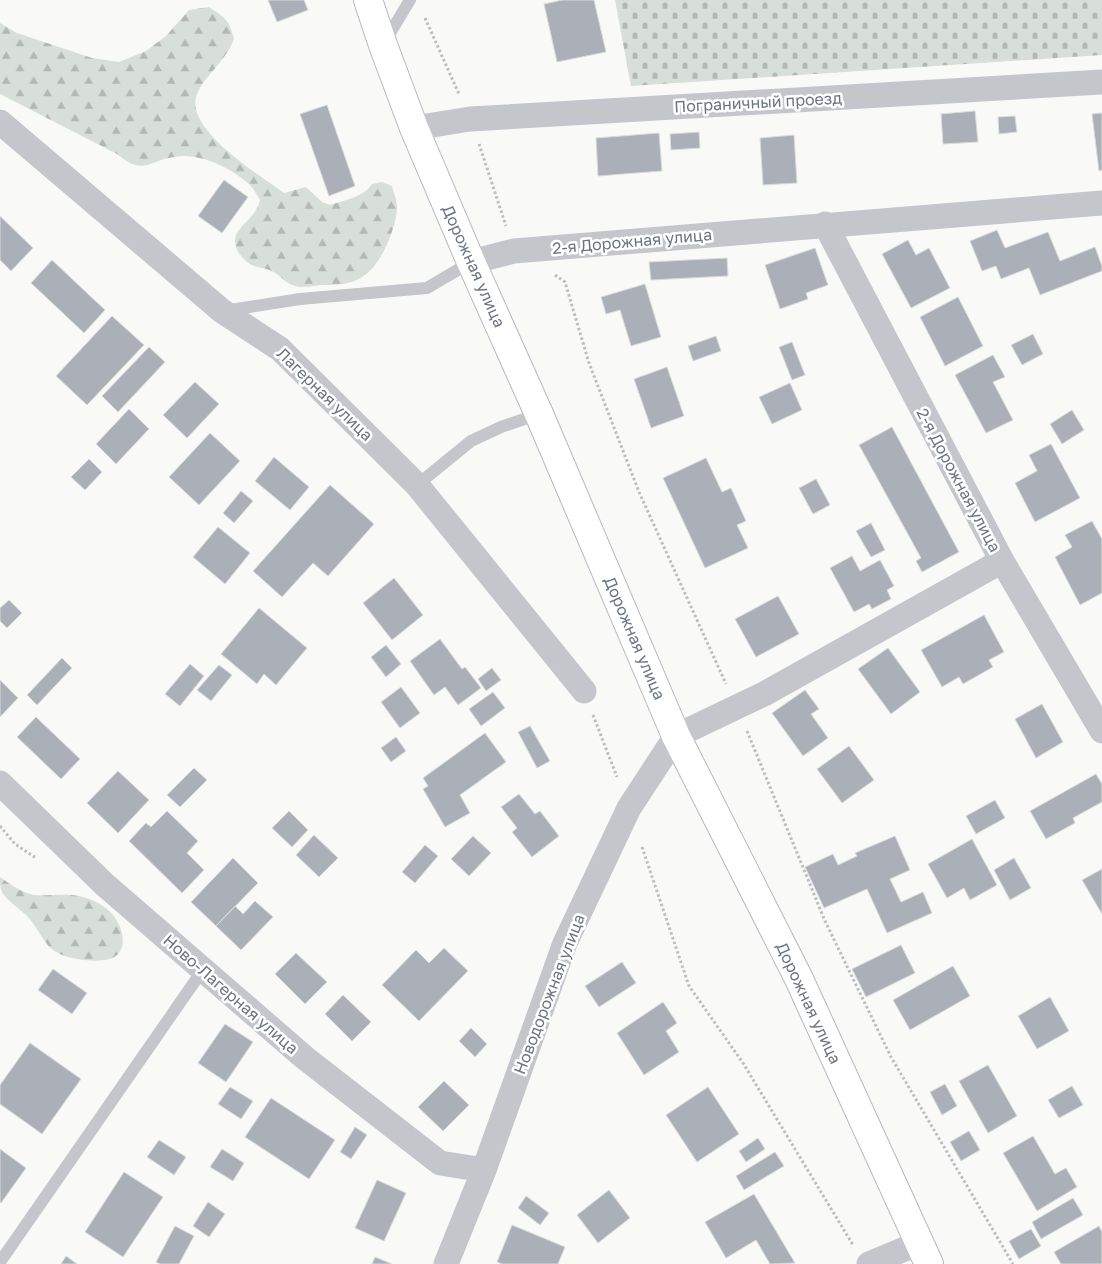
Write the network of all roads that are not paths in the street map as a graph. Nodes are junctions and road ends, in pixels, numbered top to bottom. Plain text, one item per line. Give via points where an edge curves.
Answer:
1 (368, 0) edge
2 (410, 0) edge
3 (383, 45) junction
4 (1102, 82) edge
5 (0, 122) edge
6 (414, 128) junction
7 (1102, 203) edge
8 (825, 224) junction
9 (471, 262) junction
10 (222, 311) junction
11 (539, 414) junction
12 (418, 485) junction
13 (1002, 562) junction
14 (584, 692) road end
15 (1102, 731) edge
16 (676, 736) junction
17 (0, 783) edge
18 (202, 971) junction
19 (484, 1170) junction
20 (924, 1254) edge
21 (861, 1256) edge
22 (0, 1262) edge
23 (446, 1264) edge

1 - 3 main road, Дорожная улица
2 - 3 lane
3 - 6 main road, Дорожная улица
4 - 6 street, Пограничный проезд via 470,119
5 - 10 street, Лагерная улица
6 - 9 main road, Дорожная улица
7 - 8 street, 2-я Дорожная улица
8 - 9 street, 2-я Дорожная улица via 514,251
8 - 13 street, 2-я Дорожная улица
9 - 10 lane via 427,288 300,299
9 - 11 main road, Дорожная улица
10 - 12 street, Лагерная улица via 280,349
11 - 12 lane via 471,441
11 - 16 main road, Дорожная улица
12 - 14 street, Лагерная улица
13 - 15 street, 2-я Дорожная улица
13 - 16 street via 764,694
16 - 19 street, Новодорожная улица via 629,808 565,943
16 - 20 main road, Дорожная улица via 799,978
17 - 18 street, Ново-Лагерная улица via 104,884
18 - 19 street, Ново-Лагерная улица via 305,1058 440,1163
18 - 22 lane
19 - 23 street, Новодорожная улица
20 - 21 street

